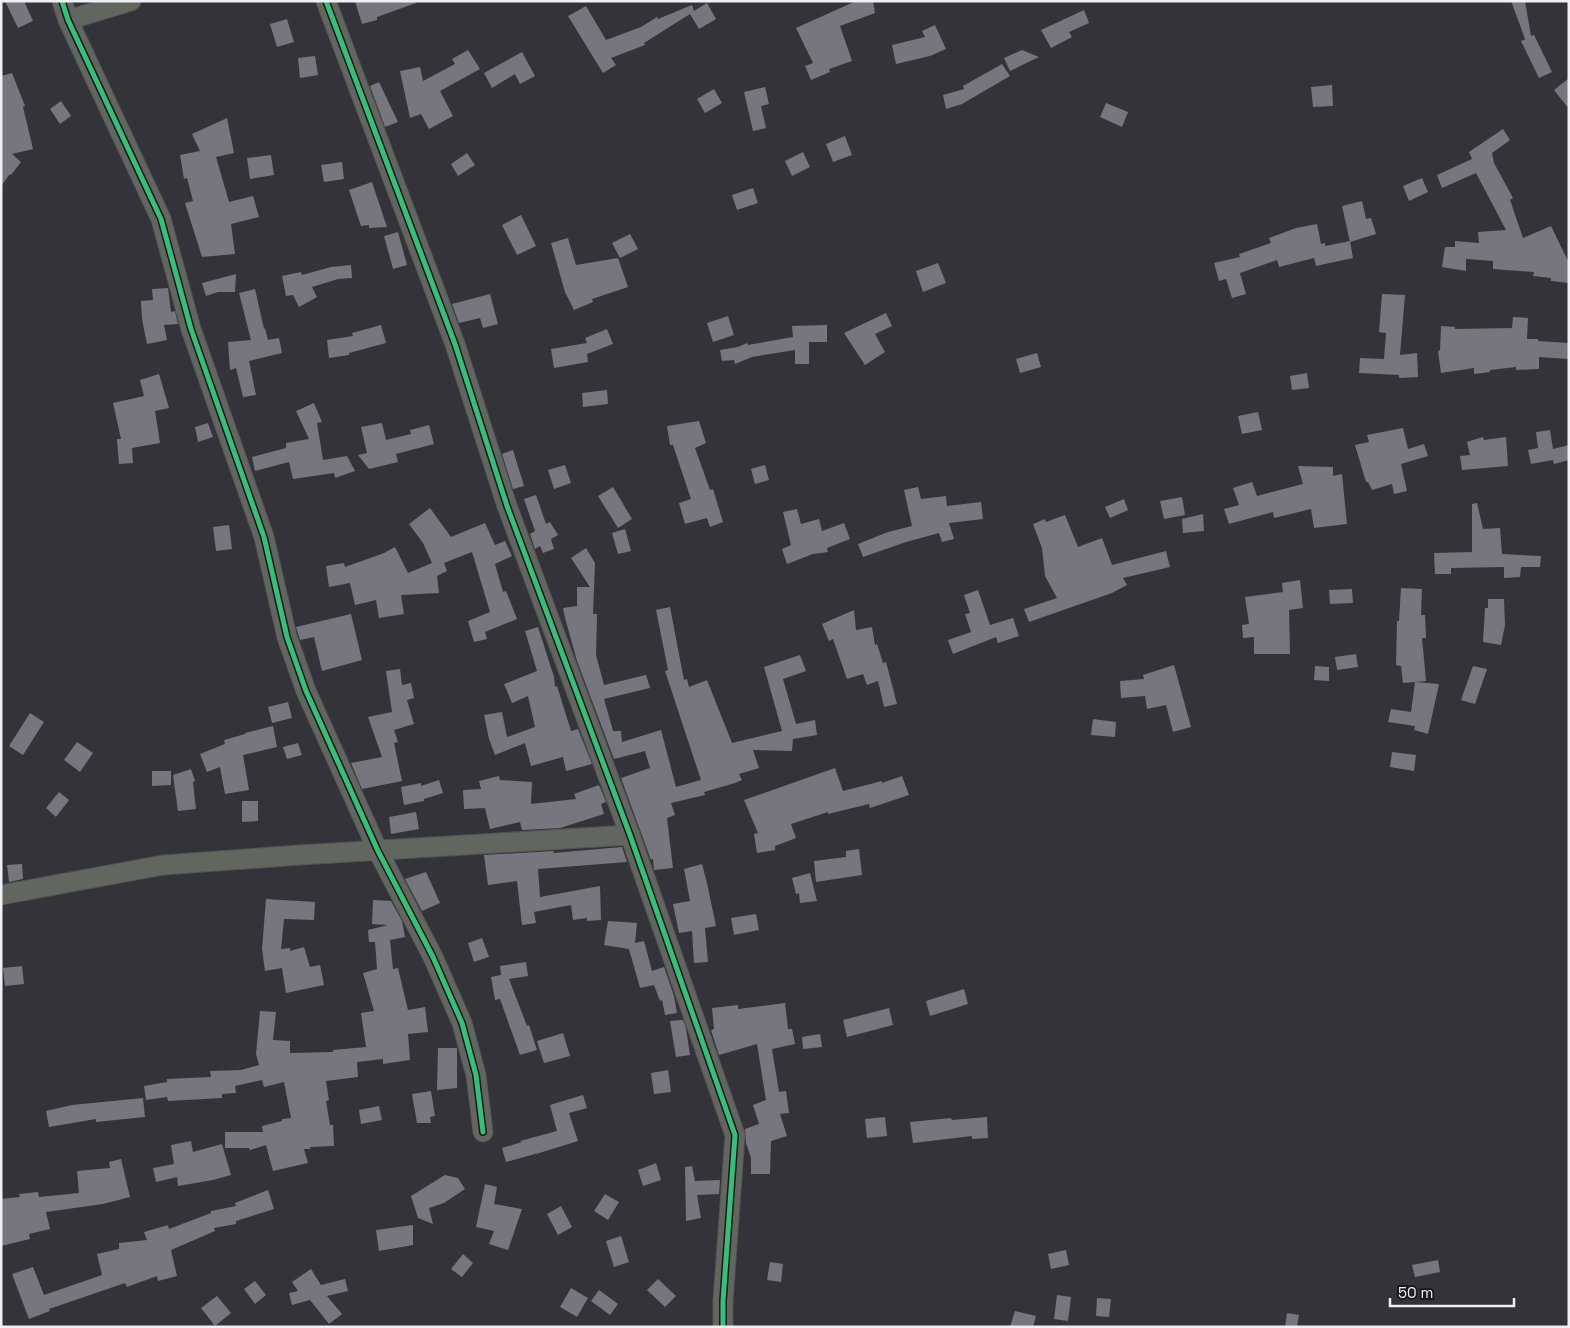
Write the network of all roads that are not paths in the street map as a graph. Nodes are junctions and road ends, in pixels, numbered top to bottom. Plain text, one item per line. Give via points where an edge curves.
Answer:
1 (62, 1) edge
2 (131, 1) edge
3 (326, 1) edge
4 (68, 20) junction
5 (630, 835) junction
6 (378, 851) junction
7 (1, 895) edge
8 (483, 1132) dead end
9 (723, 1327) edge

1 - 4 street
2 - 4 street
3 - 5 street via 455,344 507,506
4 - 6 street via 161,219 192,329 264,537 287,637 306,691
5 - 6 street
5 - 9 street via 735,1135
6 - 7 street via 163,865
6 - 8 street via 433,957 462,1022 476,1075

